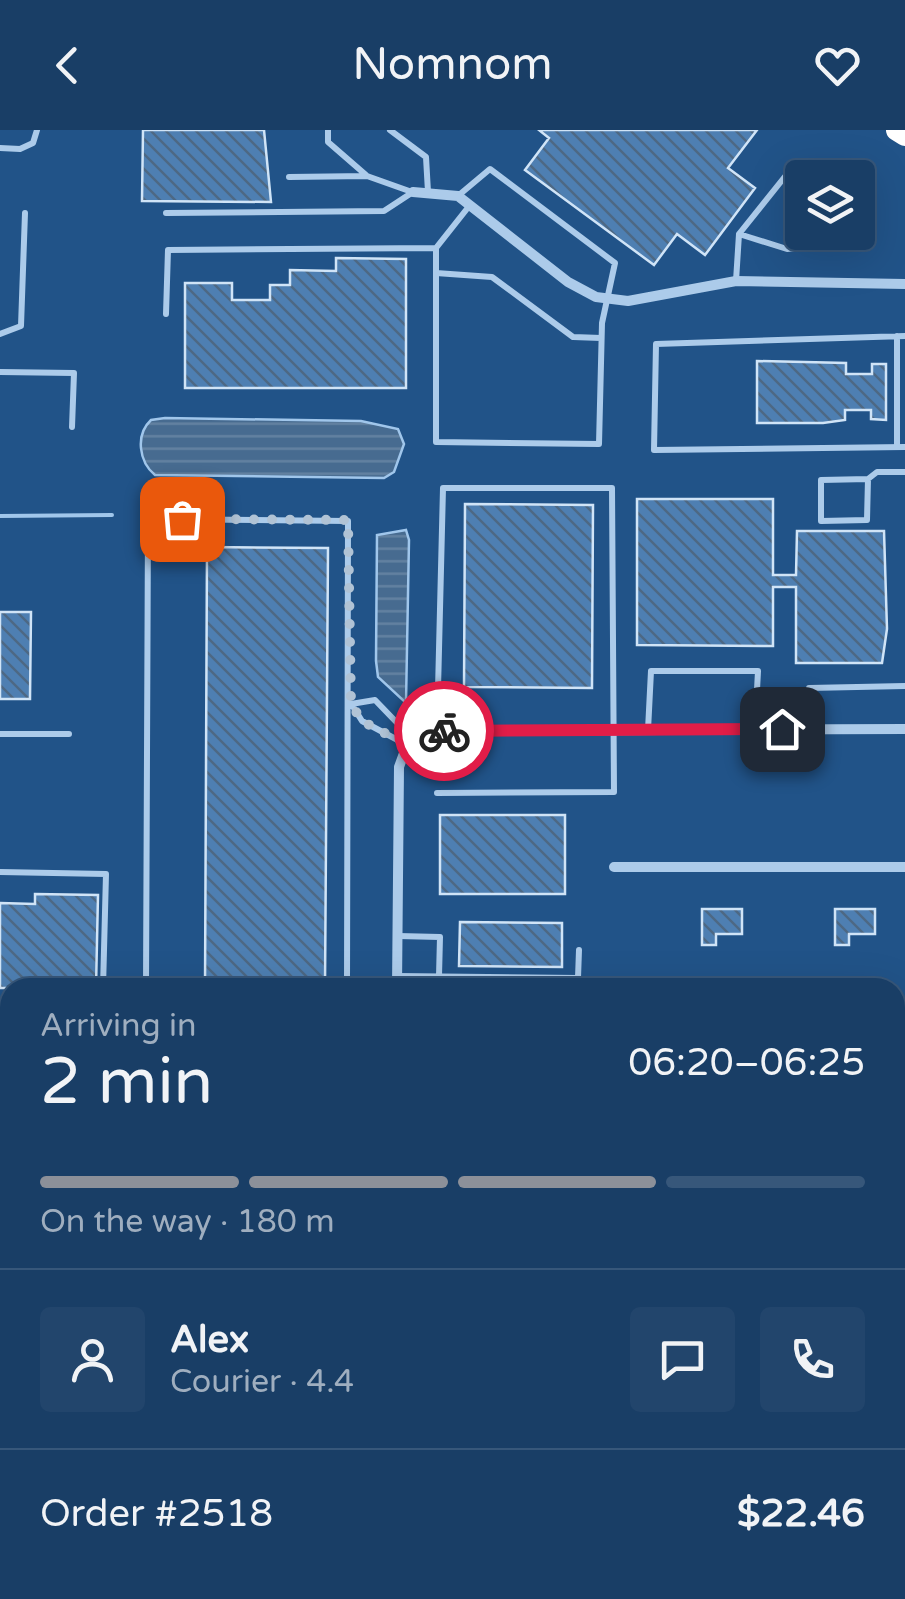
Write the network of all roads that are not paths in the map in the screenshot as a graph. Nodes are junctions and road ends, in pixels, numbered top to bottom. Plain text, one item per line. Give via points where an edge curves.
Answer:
1 (37, 130) edge
2 (328, 130) edge
3 (390, 130) edge
4 (897, 130) edge
5 (905, 135) edge
6 (0, 148) edge
7 (289, 176) dead end
8 (367, 176) junction
9 (785, 176) edge
10 (413, 192) junction
11 (428, 194) junction
12 (458, 196) junction
13 (470, 205) junction
14 (24, 213) dead end
15 (166, 213) dead end
16 (739, 234) junction
17 (436, 248) junction
18 (785, 249) edge
19 (436, 273) junction
20 (736, 281) junction
21 (905, 284) edge
22 (610, 299) junction
23 (166, 314) dead end
24 (0, 334) edge
25 (901, 336) edge
26 (602, 338) junction
27 (0, 372) edge
28 (72, 427) dead end
29 (901, 447) edge
30 (905, 472) edge
31 (868, 479) junction
32 (905, 686) edge
33 (351, 704) junction
34 (905, 728) edge
35 (808, 729) junction
36 (614, 730) junction
37 (648, 730) junction
38 (756, 730) junction
39 (437, 731) junction
40 (0, 734) edge
41 (69, 734) dead end
42 (410, 744) junction
43 (436, 793) dead end
44 (905, 866) edge
45 (614, 867) dead end
46 (0, 872) edge
47 (398, 936) junction
48 (579, 950) dead end
49 (439, 976) junction
50 (103, 978) edge
51 (146, 978) edge
52 (347, 978) edge
53 (397, 978) edge
54 (425, 978) edge

1 - 6 lane via 33,143
2 - 8 lane via 328,142
3 - 11 lane via 426,157
4 - 5 highway
7 - 8 lane
8 - 10 lane
9 - 16 lane
10 - 11 street
10 - 15 lane via 384,211
11 - 12 street
12 - 13 street
12 - 22 lane via 490,169 615,263
13 - 17 lane
13 - 22 street via 568,282
14 - 24 lane via 20,326
16 - 18 lane
16 - 20 lane
17 - 19 lane
17 - 23 lane via 168,250
19 - 26 lane via 492,277 573,337
19 - 26 lane via 436,442 599,444
20 - 21 street
20 - 22 street
22 - 26 lane
25 - 29 lane
25 - 29 lane via 656,344 654,450
27 - 28 lane via 74,373
30 - 31 lane via 877,472
31 - 31 lane via 821,480 821,521 867,520
32 - 35 lane via 809,688
33 - 42 lane via 362,721
33 - 42 lane via 375,700
33 - 51 lane via 348,520 148,519
33 - 52 lane
34 - 35 street
35 - 38 street
36 - 37 street
36 - 39 street
36 - 39 lane via 612,488 442,488
36 - 43 lane via 614,792
37 - 38 street
37 - 38 lane via 651,671 758,672
39 - 42 street
40 - 41 lane
42 - 47 street via 398,768
44 - 45 street
46 - 50 lane via 106,874
47 - 49 lane via 440,937
47 - 53 street
48 - 49 lane via 578,978
49 - 54 lane

